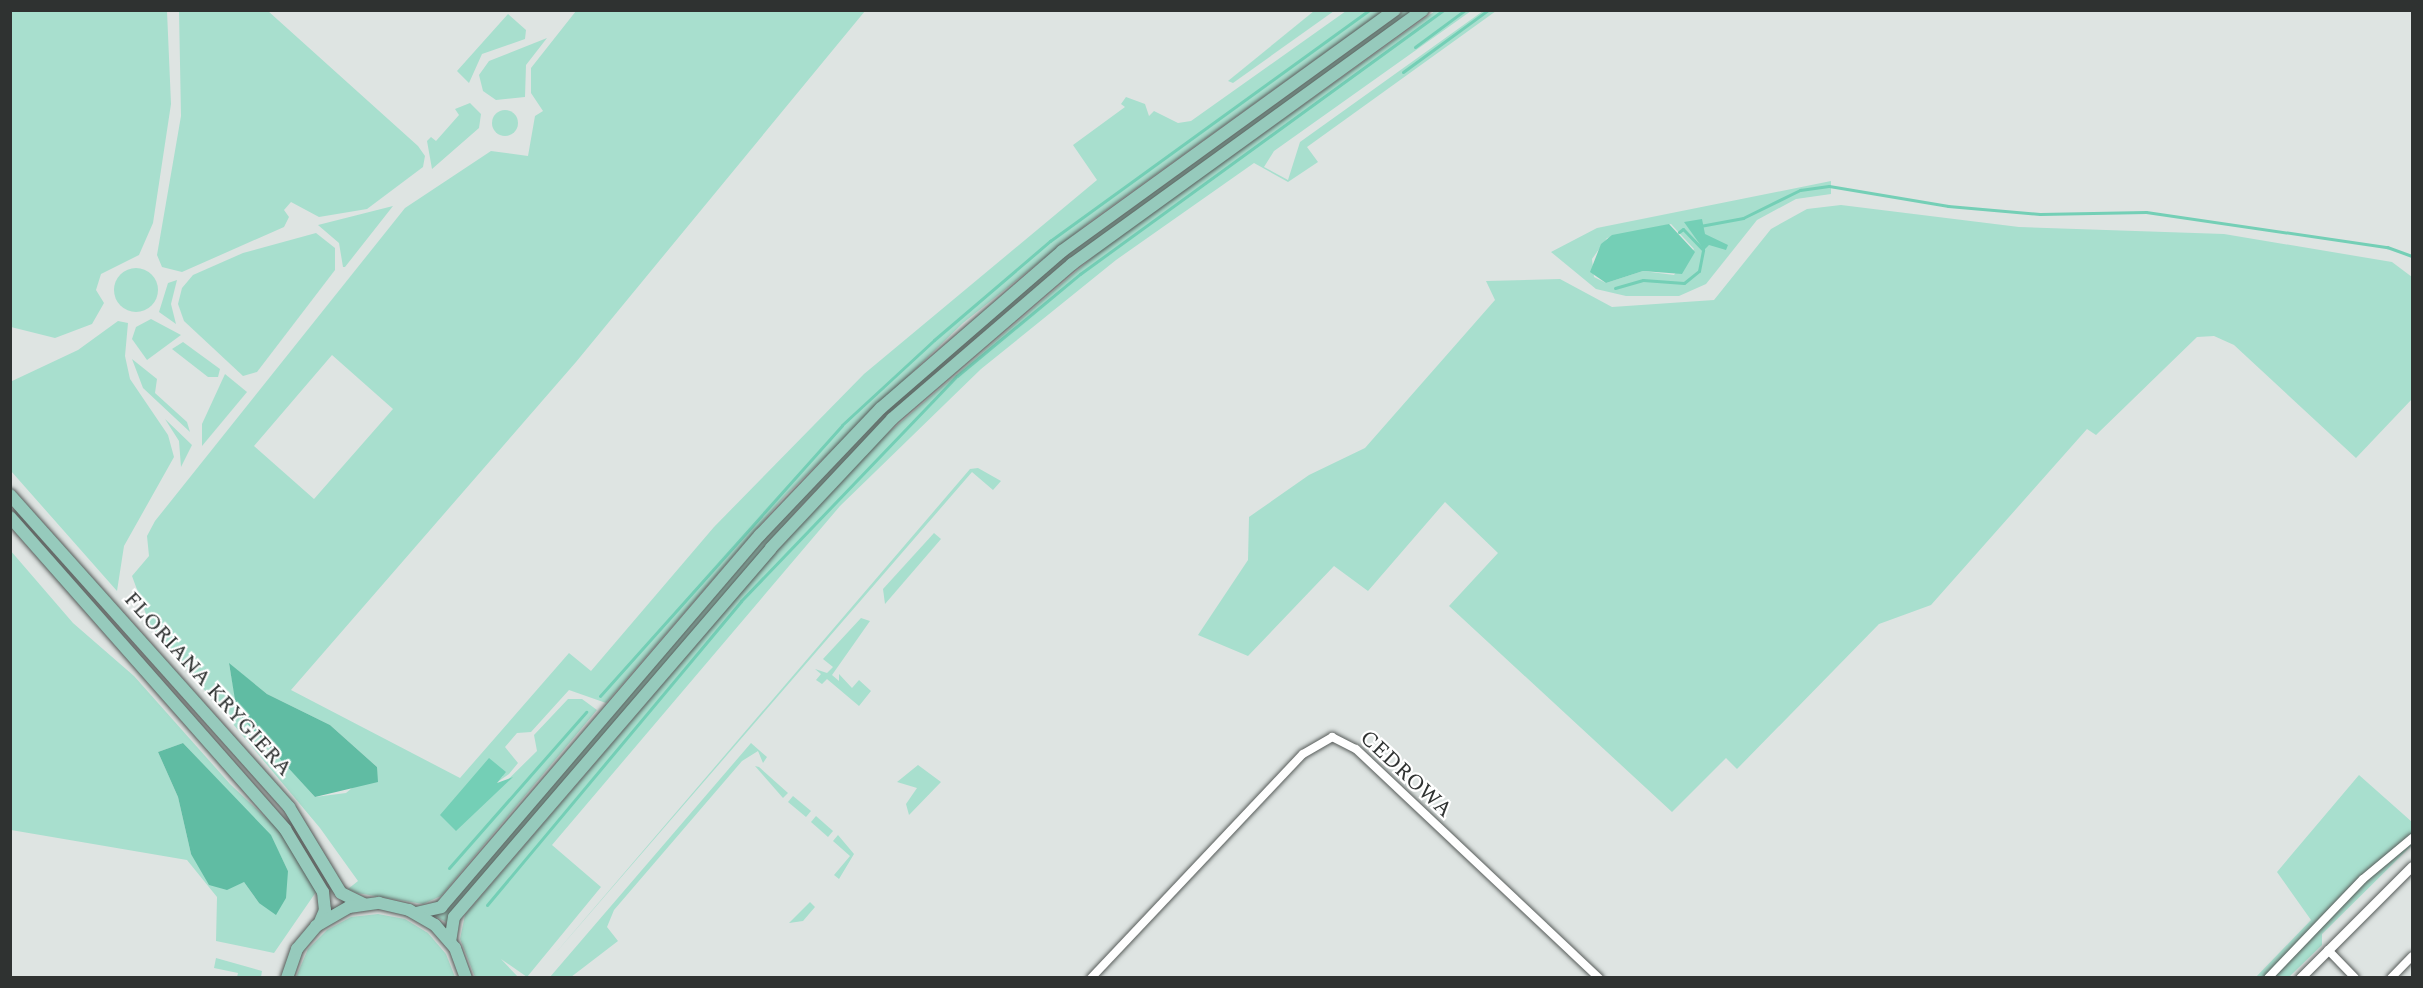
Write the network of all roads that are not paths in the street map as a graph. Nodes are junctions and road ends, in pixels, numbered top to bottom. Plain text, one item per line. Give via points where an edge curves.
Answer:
1 (1395, 10) edge
2 (1423, 10) edge
3 (10, 495) edge
4 (10, 517) edge
5 (2412, 838) edge
6 (2412, 868) edge
7 (364, 904) junction
8 (416, 913) junction
9 (319, 924) junction
10 (450, 942) junction
11 (2328, 950) junction
12 (2412, 956) edge
13 (287, 978) edge
14 (466, 978) edge
15 (1091, 978) edge
16 (1599, 978) edge
17 (2268, 978) edge
18 (2300, 978) edge
19 (2355, 978) edge
20 (2391, 978) edge

1 - 8 main road via 1062,250 881,408 760,535 441,907
2 - 10 main road via 1072,264 892,419 771,548 454,917
3 - 7 main road, FLORIANA KRYGIERA via 289,807 341,892
4 - 9 main road, FLORIANA KRYGIERA via 285,829 323,892 325,910
5 - 17 street via 2362,879
6 - 11 street
7 - 8 main road
7 - 9 main road
8 - 10 main road
9 - 13 main road via 297,949
10 - 14 main road
11 - 18 street
11 - 19 street
12 - 20 street
15 - 16 street, CEDROWA via 1303,754 1332,737 1356,749

